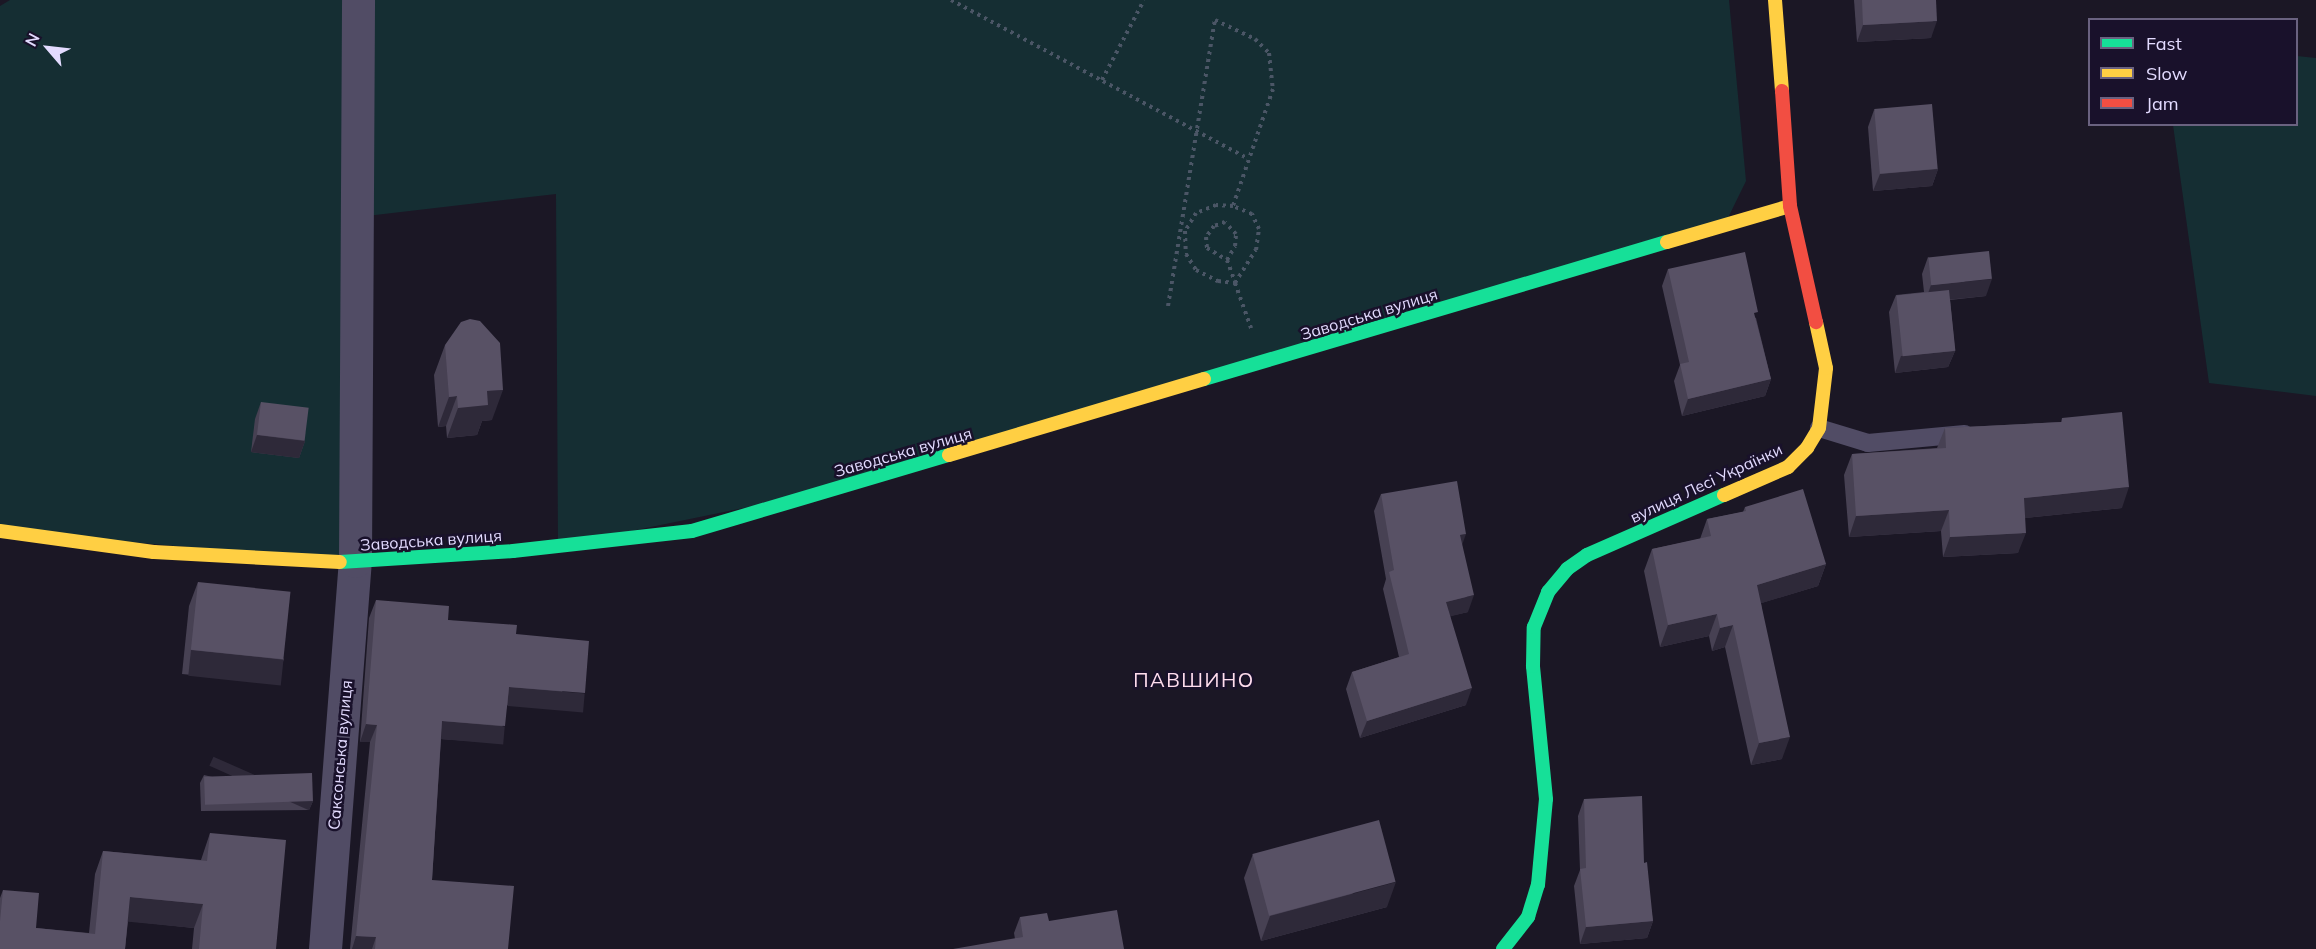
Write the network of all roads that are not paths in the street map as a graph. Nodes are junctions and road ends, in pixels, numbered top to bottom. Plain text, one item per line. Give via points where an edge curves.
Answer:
1 (358, 0) edge
2 (1775, 0) edge
3 (1790, 206) junction
4 (1819, 428) junction
5 (1981, 433) edge
6 (0, 531) edge
7 (356, 561) junction
8 (325, 949) edge
9 (1503, 949) edge

1 - 7 street, Саксонська вулиця
2 - 3 street, вулиця Лесі Українки
3 - 4 street, вулиця Лесі Українки via 1826,368
3 - 7 street, Заводська вулиця via 692,531 513,551
4 - 5 lane via 1868,443
4 - 9 street, вулиця Лесі Українки via 1807,448 1788,467 1587,555 1567,569 1548,592 1534,627 1533,666 1546,799 1538,885 1528,917
6 - 7 street, Заводська вулиця via 154,552 323,563
7 - 8 street, Саксонська вулиця

